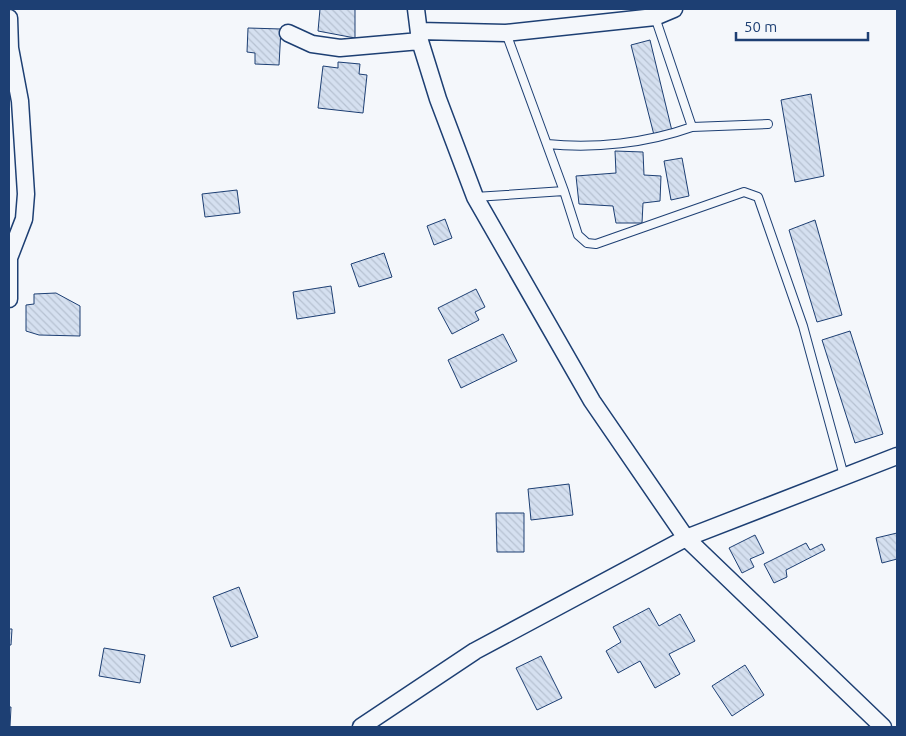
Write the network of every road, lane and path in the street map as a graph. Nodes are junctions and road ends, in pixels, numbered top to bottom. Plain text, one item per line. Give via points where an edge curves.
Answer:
1 (9, 9) edge
2 (416, 9) edge
3 (674, 9) edge
4 (655, 16) junction
5 (9, 17) edge
6 (506, 33) junction
7 (288, 34) dead end
8 (419, 36) junction
9 (768, 124) dead end
10 (692, 127) junction
11 (547, 144) junction
12 (564, 190) junction
13 (475, 197) junction
14 (9, 299) edge
15 (897, 456) edge
16 (844, 476) junction
17 (686, 538) junction
18 (361, 727) edge
19 (883, 727) edge

1 - 5 street
2 - 8 street
3 - 4 street
4 - 6 street
4 - 10 lane
5 - 14 street via 10,48 20,101 26,194 24,218 9,258
6 - 8 street
6 - 11 lane
7 - 8 street via 312,44 340,48
8 - 13 street via 438,100
9 - 10 lane
10 - 11 lane via 665,136 625,142 568,146
11 - 12 lane
12 - 13 lane
12 - 16 lane via 578,236 587,243 596,244 744,192 758,197 803,326
13 - 17 street via 592,401
15 - 16 street
16 - 17 street
17 - 18 street via 475,651
17 - 19 street

